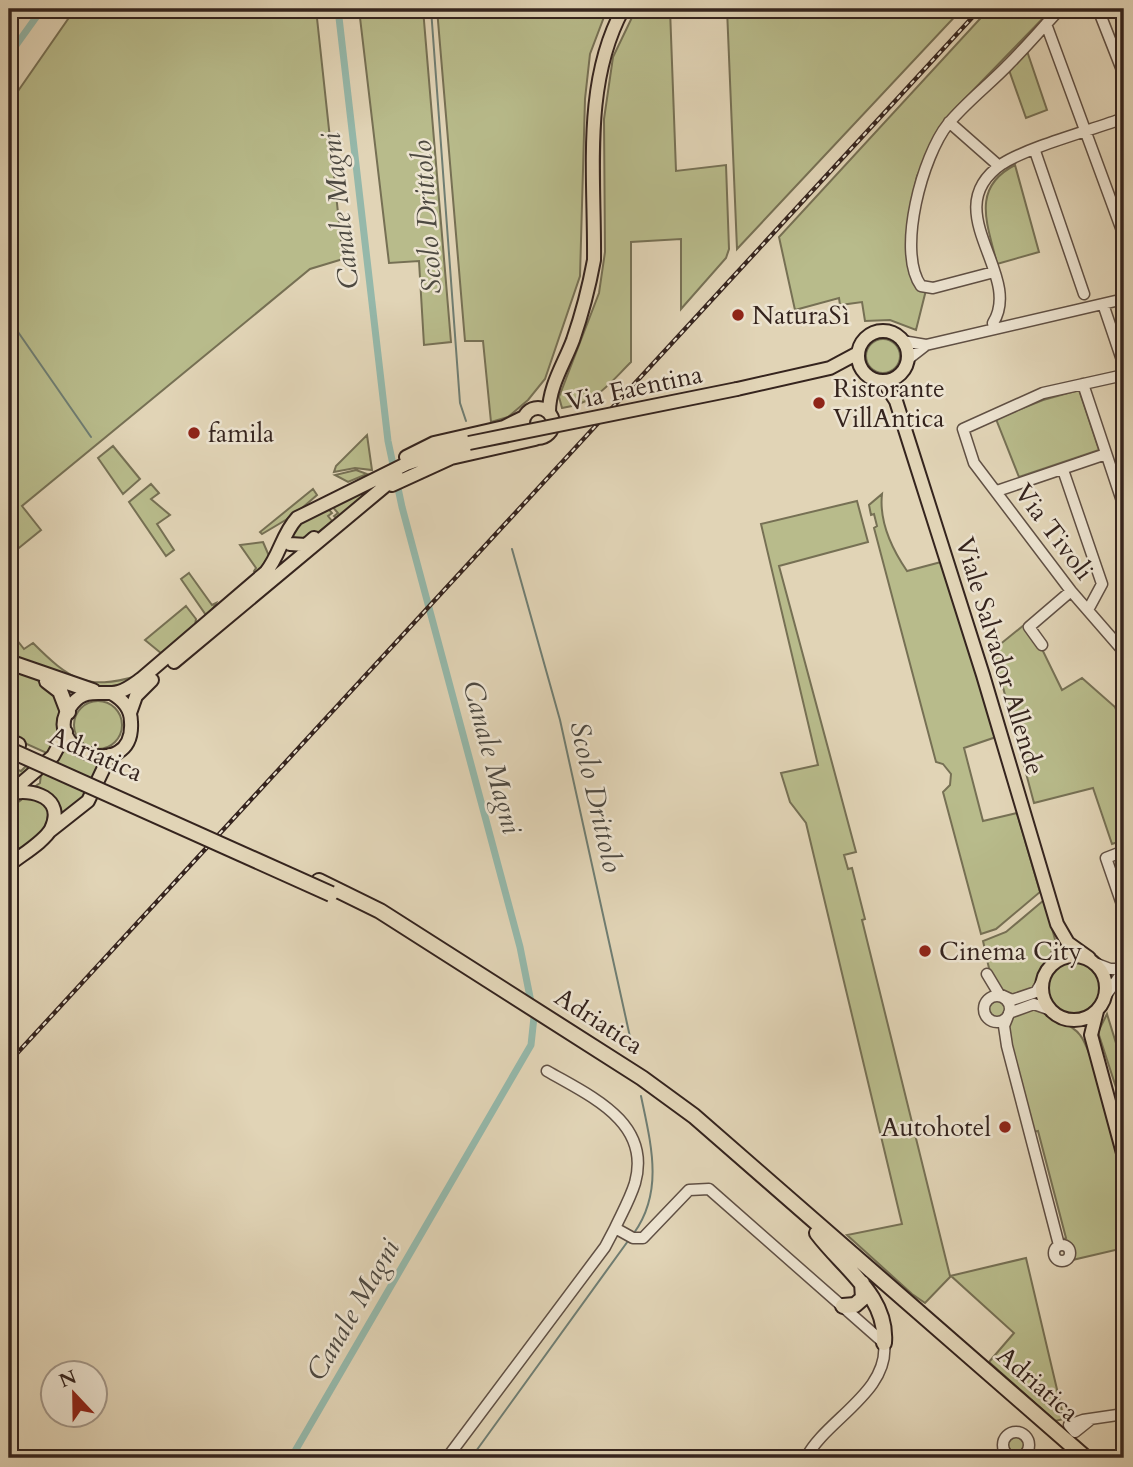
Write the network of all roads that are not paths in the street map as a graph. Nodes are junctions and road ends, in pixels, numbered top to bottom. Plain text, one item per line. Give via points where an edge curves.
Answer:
1 (623, 9) edge
2 (1059, 9) edge
3 (1098, 9) edge
4 (1046, 24) junction
5 (1124, 75) edge
6 (1124, 118) edge
7 (949, 122) junction
8 (1086, 132) junction
9 (1035, 151) junction
10 (999, 166) junction
11 (1124, 236) edge
12 (994, 272) junction
13 (1084, 294) dead end
14 (1124, 299) edge
15 (1044, 303) dead end
16 (1103, 304) junction
17 (1046, 316) junction
18 (994, 329) junction
19 (902, 341) junction
20 (926, 345) junction
21 (858, 353) junction
22 (908, 359) junction
23 (1124, 366) edge
24 (830, 368) junction
25 (862, 369) junction
26 (1124, 375) edge
27 (899, 376) junction
28 (555, 381) junction
29 (883, 381) junction
30 (1083, 384) junction
31 (896, 401) junction
32 (549, 412) junction
33 (529, 413) junction
34 (535, 439) junction
35 (1106, 454) junction
36 (407, 466) junction
37 (1063, 470) junction
38 (383, 481) junction
39 (997, 491) junction
40 (1124, 507) edge
41 (286, 530) junction
42 (328, 534) junction
43 (290, 544) junction
44 (306, 552) junction
45 (1071, 591) junction
46 (1088, 610) junction
47 (1042, 645) dead end
48 (1124, 652) edge
49 (9, 662) edge
50 (40, 675) junction
51 (93, 691) junction
52 (111, 693) junction
53 (68, 712) junction
54 (130, 713) junction
55 (66, 732) junction
56 (12, 746) edge
57 (110, 755) junction
58 (9, 794) edge
59 (50, 831) junction
60 (1124, 851) edge
61 (9, 865) edge
62 (1124, 910) edge
63 (1057, 924) junction
64 (1093, 961) junction
65 (1053, 963) junction
66 (1124, 969) edge
67 (1043, 980) junction
68 (1106, 995) junction
69 (1004, 998) junction
70 (985, 1002) junction
71 (1051, 1010) junction
72 (1097, 1011) junction
73 (1008, 1014) junction
74 (1069, 1019) junction
75 (993, 1022) junction
76 (573, 1038) junction
77 (1007, 1046) junction
78 (1096, 1060) junction
79 (548, 1071) dead end
80 (1124, 1157) edge
81 (615, 1228) junction
82 (817, 1234) junction
83 (1059, 1245) dead end
84 (862, 1283) junction
85 (843, 1306) junction
86 (884, 1343) junction
87 (1124, 1414) edge
88 (1090, 1420) dead end
89 (1081, 1456) edge
90 (447, 1458) edge
91 (806, 1458) edge

1 - 28 main road via 599,74 590,282 573,341
2 - 4 street
3 - 5 street
4 - 7 street
4 - 8 street
6 - 8 street
7 - 10 street
7 - 12 street via 931,158 914,214 911,243 916,278 921,286 933,288
8 - 9 street
8 - 11 street
9 - 10 street
9 - 13 street
10 - 12 street via 977,195 978,228
12 - 18 street via 1000,312
14 - 16 street
15 - 17 street
16 - 17 street
16 - 23 street
17 - 18 street
18 - 20 street
19 - 20 street
19 - 21 main road via 880,332 866,339
19 - 22 main road
20 - 22 street
21 - 24 main road, Via Faentina
21 - 25 main road
22 - 27 main road
24 - 25 main road, Via Faentina
24 - 36 main road, Via Faentina, bridge via 469,443
25 - 29 main road via 874,380
26 - 30 street
27 - 29 main road
27 - 31 main road, Viale Salvador Allende
28 - 32 main road
28 - 33 main road
29 - 31 main road, Viale Salvador Allende
30 - 35 street
30 - 39 street, Via Tivoli via 1043,393 963,429 974,463
31 - 63 main road, Viale Salvador Allende
32 - 33 main road via 541,408
32 - 34 main road via 551,431
33 - 34 main road via 524,431
33 - 36 main road via 504,427 434,443
34 - 36 main road
35 - 37 street
35 - 40 street
36 - 38 main road, Via Faentina
37 - 39 street
37 - 46 street via 1102,584
38 - 41 main road via 334,491
38 - 42 main road, Via Faentina
39 - 45 street, Via Tivoli
41 - 43 main road
41 - 52 main road via 276,560 259,579 132,686
42 - 43 main road via 320,534 306,545
42 - 44 main road, Via Faentina
43 - 44 main road
44 - 54 main road, Via Faentina via 144,687
45 - 46 street, Via Tivoli
45 - 47 street via 1029,627
46 - 48 street, Via Tivoli
49 - 50 highway
50 - 51 highway
50 - 53 highway via 60,691
51 - 52 main road
51 - 53 main road via 82,695
52 - 54 main road
53 - 55 main road
54 - 57 main road via 127,740
55 - 57 main road via 83,753
55 - 58 main road via 53,756
56 - 76 highway, Adriatica, bridge via 331,894
57 - 59 main road via 88,801
58 - 59 main road via 30,790 48,800 53,810
59 - 61 main road
60 - 62 street via 1106,858
63 - 64 main road, Viale Salvador Allende via 1068,943
63 - 65 main road, Viale Salvador Allende
64 - 65 main road via 1071,957
64 - 66 street
64 - 68 main road via 1105,981
65 - 67 main road
66 - 68 street
67 - 69 street via 1028,996
67 - 71 main road via 1042,991
68 - 72 main road
69 - 70 street
69 - 70 street via 988,974
69 - 73 street
70 - 75 street via 984,1014
71 - 73 street via 1034,1004
71 - 74 main road
72 - 74 main road
72 - 78 main road via 1091,1035
73 - 75 street
73 - 77 street via 1004,1026
74 - 78 main road via 1084,1034
75 - 77 street
76 - 82 highway, Adriatica via 696,1128
76 - 89 highway, Adriatica via 694,1116
77 - 83 street
78 - 80 main road
79 - 81 street via 610,1108 635,1145 635,1183
81 - 85 street via 637,1239 649,1235 689,1190 709,1189
81 - 90 street
82 - 84 highway
82 - 89 highway, Adriatica
84 - 85 highway via 863,1298 855,1305
84 - 86 highway via 878,1306
85 - 86 street
86 - 91 street via 884,1356 871,1384
87 - 88 street

